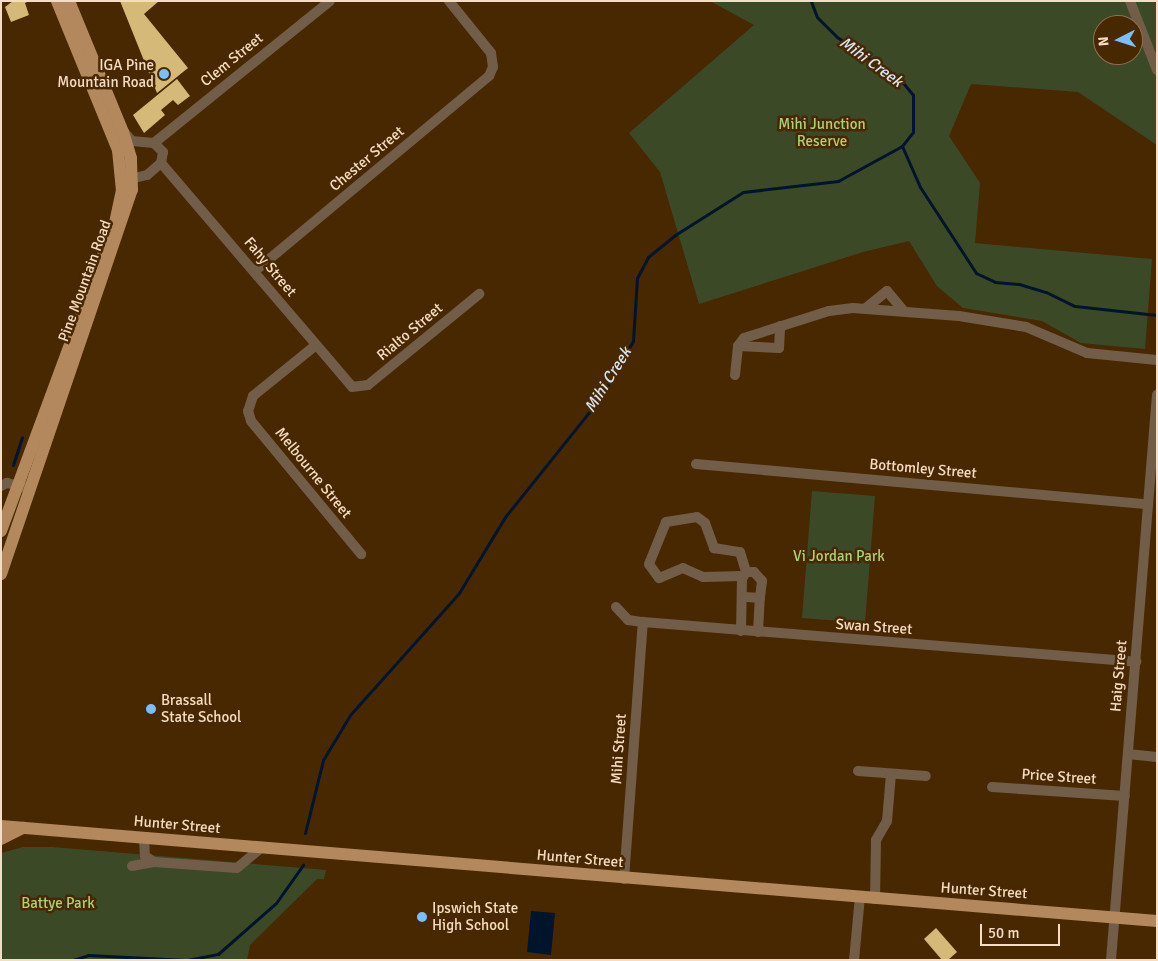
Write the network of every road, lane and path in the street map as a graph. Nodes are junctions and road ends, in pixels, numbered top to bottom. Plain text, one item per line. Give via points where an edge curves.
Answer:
1 (57, 1) edge
2 (68, 1) edge
3 (330, 1) edge
4 (449, 1) edge
5 (1130, 1) edge
6 (1157, 70) edge
7 (154, 143) junction
8 (129, 146) junction
9 (161, 163) junction
10 (128, 179) junction
11 (254, 271) junction
12 (479, 294) dead end
13 (866, 308) junction
14 (904, 311) junction
15 (780, 326) junction
16 (316, 345) junction
17 (738, 346) junction
18 (1157, 360) edge
19 (735, 376) dead end
20 (357, 388) joint
21 (1157, 395) edge
22 (696, 464) dead end
23 (1, 486) edge
24 (24, 487) junction
25 (1148, 504) junction
26 (1, 531) edge
27 (360, 554) dead end
28 (1, 574) edge
29 (744, 574) junction
30 (744, 597) junction
31 (760, 598) junction
32 (616, 607) dead end
33 (643, 622) junction
34 (741, 630) junction
35 (758, 632) junction
36 (1136, 662) junction
37 (1128, 754) junction
38 (1157, 757) edge
39 (858, 771) dead end
40 (891, 774) junction
41 (926, 776) dead end
42 (992, 787) dead end
43 (1125, 796) junction
44 (1, 826) edge
45 (23, 828) junction
46 (144, 838) junction
47 (1, 840) edge
48 (262, 848) junction
49 (624, 879) junction
50 (860, 897) junction
51 (875, 899) junction
52 (1115, 918) junction
53 (1157, 921) edge
54 (854, 960) edge
55 (1111, 960) edge

1 - 8 main road, Pine Mountain Road
2 - 8 main road, Pine Mountain Road
3 - 7 street, Clem Street
4 - 11 street, Chester Street via 488,49 493,66 487,79
5 - 6 street
7 - 8 street
7 - 9 street via 163,152
8 - 10 main road, Pine Mountain Road
9 - 10 street via 146,175
9 - 11 street, Fahy Street
10 - 24 main road, Pine Mountain Road
11 - 16 street, Fahy Street
12 - 20 street, Rialto Street via 368,385
13 - 14 street
13 - 14 street via 887,291
13 - 15 street via 829,311
14 - 18 street via 1034,329 1087,353
15 - 17 street via 744,338
15 - 17 street via 779,348
16 - 20 street, Fahy Street via 345,381
16 - 27 street, Melbourne Street via 253,396 248,408 251,421
17 - 19 street
21 - 25 street, Haig Street
22 - 25 street, Bottomley Street
23 - 24 street
24 - 26 main road, Pine Mountain Road
24 - 28 main road, Pine Mountain Road
25 - 36 street, Haig Street
29 - 29 street via 704,577 683,568 659,578 649,564 666,522 697,517 705,523 714,548 740,552
29 - 30 street
29 - 31 street via 760,575
30 - 31 street
30 - 34 street
31 - 35 street
32 - 33 street, Swan Street via 628,620
33 - 34 street, Swan Street
33 - 49 street, Mihi Street
34 - 35 street, Swan Street
35 - 36 street, Swan Street
36 - 37 street, Haig Street
37 - 38 street
37 - 43 street, Haig Street
39 - 40 street
40 - 41 street
40 - 51 street via 887,821 876,840
42 - 43 street, Price Street
43 - 52 street, Haig Street
44 - 45 main road, Hunter Street
45 - 46 main road, Hunter Street
45 - 47 main road
46 - 48 main road, Hunter Street
46 - 48 street via 150,859 237,868
48 - 49 main road, Hunter Street
49 - 50 main road, Hunter Street
50 - 51 main road, Hunter Street
50 - 54 street
51 - 52 main road, Hunter Street
52 - 53 main road, Hunter Street
52 - 55 street, Haig Street

